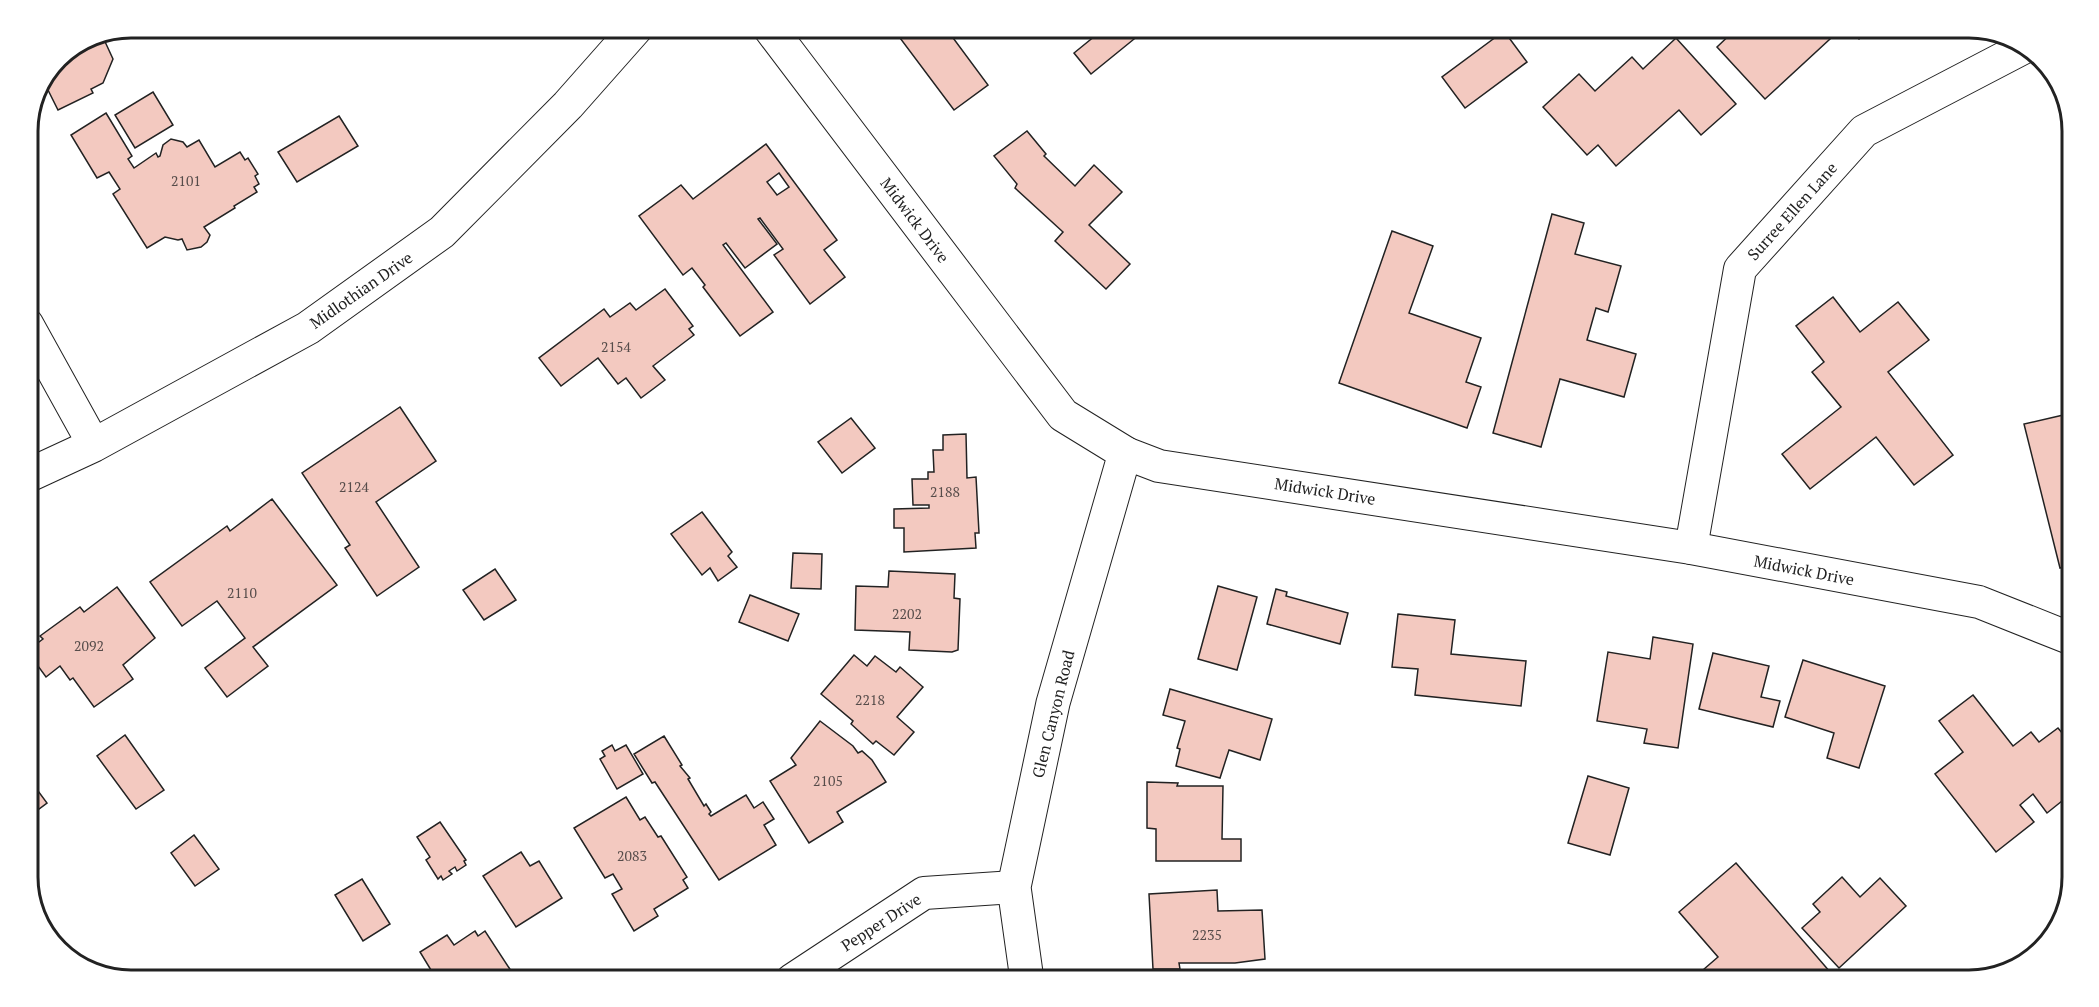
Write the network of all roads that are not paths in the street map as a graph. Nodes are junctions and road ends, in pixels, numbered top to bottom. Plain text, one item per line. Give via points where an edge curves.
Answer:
1 (627, 38) edge
2 (777, 38) edge
3 (2017, 51) edge
4 (38, 344) edge
5 (94, 445) junction
6 (1125, 453) junction
7 (38, 471) edge
8 (1691, 548) junction
9 (2062, 635) edge
10 (1014, 887) junction
11 (807, 970) edge
12 (1026, 970) edge

1 - 5 street, Midlothian Drive via 568,105 442,232 308,328
2 - 6 street, Midwick Drive via 1062,415
3 - 8 street, Surree Ellen Lane via 1864,131 1740,269
4 - 5 street
5 - 7 street, Midlothian Drive
6 - 8 street, Midwick Drive via 1159,466
6 - 10 street, Glen Canyon Road via 1053,703
8 - 9 street, Midwick Drive via 1979,602
10 - 11 street, Pepper Drive via 924,893
10 - 12 street, Glen Canyon Road

